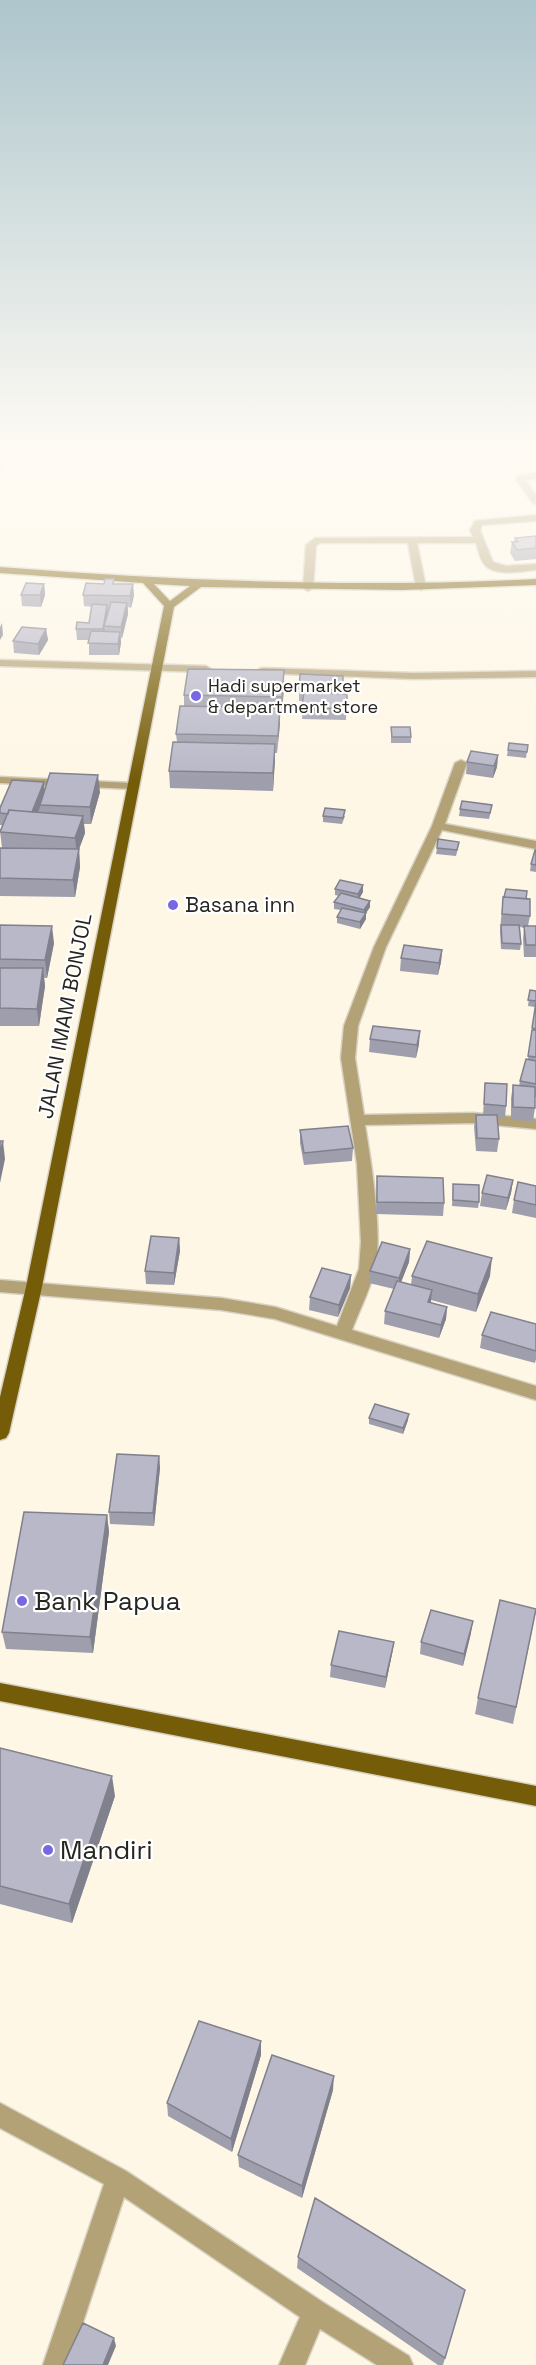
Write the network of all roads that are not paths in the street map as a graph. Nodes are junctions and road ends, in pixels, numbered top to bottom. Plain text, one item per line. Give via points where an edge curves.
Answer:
1 (309, 559) edge
2 (416, 559) edge
3 (487, 559) edge
4 (536, 567) edge
5 (0, 570) edge
6 (147, 582) junction
7 (536, 582) edge
8 (197, 585) junction
9 (421, 587) junction
10 (308, 588) junction
11 (169, 606) junction
12 (0, 663) edge
13 (156, 668) junction
14 (216, 669) edge
15 (251, 671) edge
16 (536, 674) edge
17 (460, 764) dead end
18 (0, 780) edge
19 (133, 786) junction
20 (438, 826) junction
21 (536, 845) edge
22 (358, 1120) junction
23 (536, 1124) edge
24 (0, 1286) edge
25 (34, 1287) junction
26 (342, 1334) junction
27 (536, 1393) edge
28 (0, 1433) edge
29 (0, 1692) edge
30 (536, 1796) edge
31 (0, 2115) edge
32 (118, 2179) junction
33 (315, 2312) junction
34 (56, 2365) edge
35 (292, 2365) edge
36 (400, 2365) edge

1 - 10 street
2 - 9 street
3 - 4 street via 493,566 507,569
5 - 6 main road
6 - 8 main road
6 - 11 main road
7 - 9 main road
8 - 10 main road
8 - 11 main road
9 - 10 main road
11 - 13 main road, JALAN IMAM BONJOL
12 - 13 street
13 - 14 street
13 - 19 main road, JALAN IMAM BONJOL
15 - 16 street via 414,676
17 - 20 street
18 - 19 street
19 - 25 main road, JALAN IMAM BONJOL
20 - 21 street
20 - 22 street via 380,947 351,1026 348,1058
22 - 23 street via 473,1119
22 - 26 street via 369,1242 367,1269
24 - 25 street
25 - 26 street via 221,1304 275,1313
25 - 28 main road, JALAN IMAM BONJOL
26 - 27 street
29 - 30 main road
31 - 32 street
32 - 33 street
32 - 34 street
33 - 35 street
33 - 36 street

